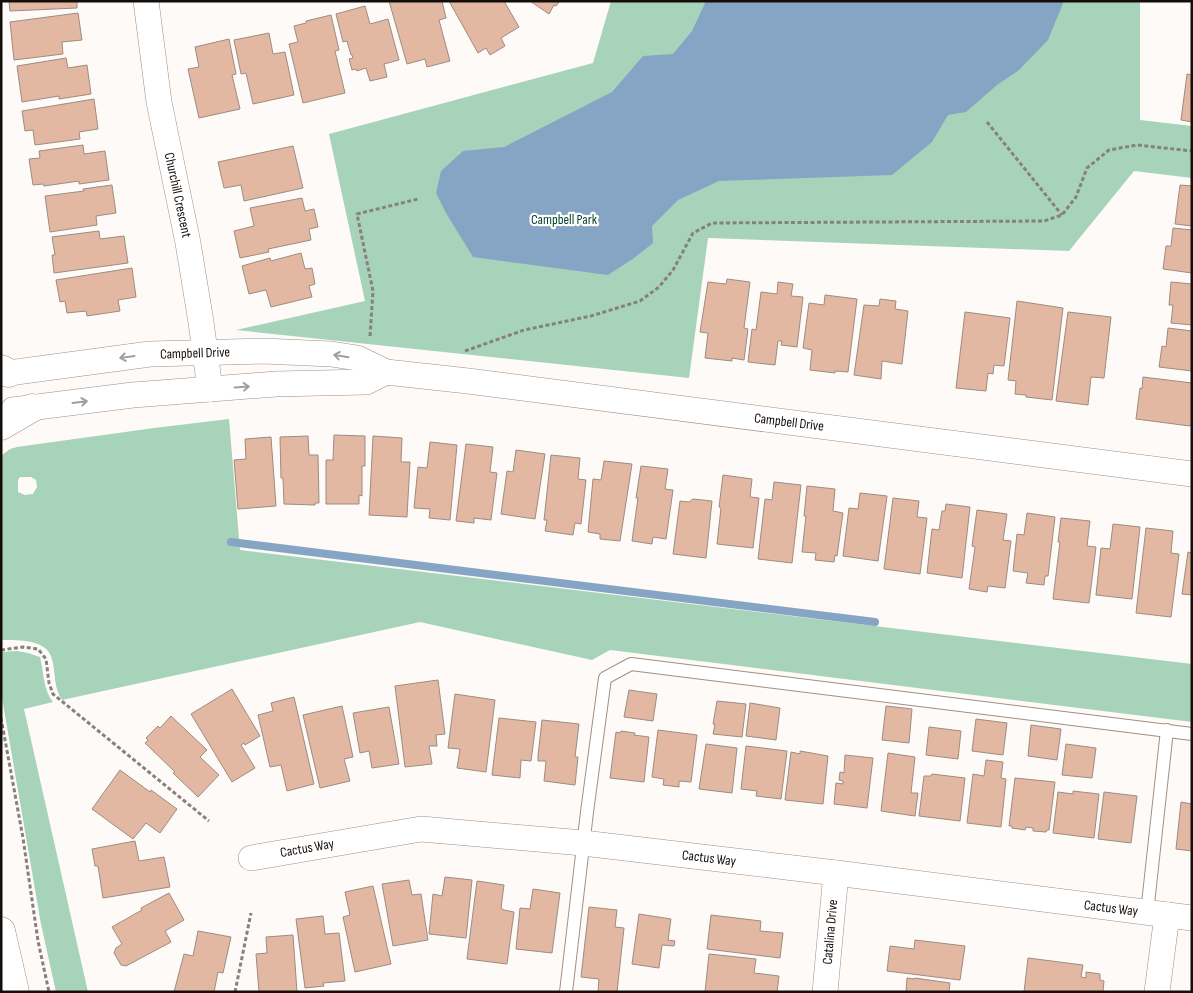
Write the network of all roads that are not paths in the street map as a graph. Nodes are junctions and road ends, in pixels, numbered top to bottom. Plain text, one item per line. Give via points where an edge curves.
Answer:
1 (146, 1) edge
2 (205, 352) junction
3 (4, 372) edge
4 (386, 372) junction
5 (210, 389) junction
6 (32, 408) junction
7 (1, 412) edge
8 (1, 426) edge
9 (1192, 474) edge
10 (1167, 730) junction
11 (1192, 734) edge
12 (583, 843) junction
13 (251, 858) dead end
14 (836, 873) junction
15 (1157, 914) junction
16 (1192, 918) edge
17 (1, 931) edge
18 (15, 992) edge
19 (566, 992) edge
20 (825, 992) edge
21 (1157, 992) edge

1 - 2 street, Churchill Crescent via 159,102 188,243
2 -> 3 street, Campbell Drive via 150,354
4 -> 2 street, Campbell Drive via 357,358 330,354 263,350
2 - 5 street, Churchill Crescent
5 -> 4 street via 366,382
4 - 9 street, Campbell Drive
6 -> 5 street
6 - 7 street
6 - 8 main road
10 - 11 lane
10 - 12 lane via 631,664 605,678
10 - 15 lane
12 - 13 street, Cactus Way via 422,829
12 - 14 street, Cactus Way
12 - 19 lane
14 - 15 street, Cactus Way
14 - 20 street, Catalina Drive
15 - 16 street, Cactus Way
15 - 21 street
17 - 18 main road

